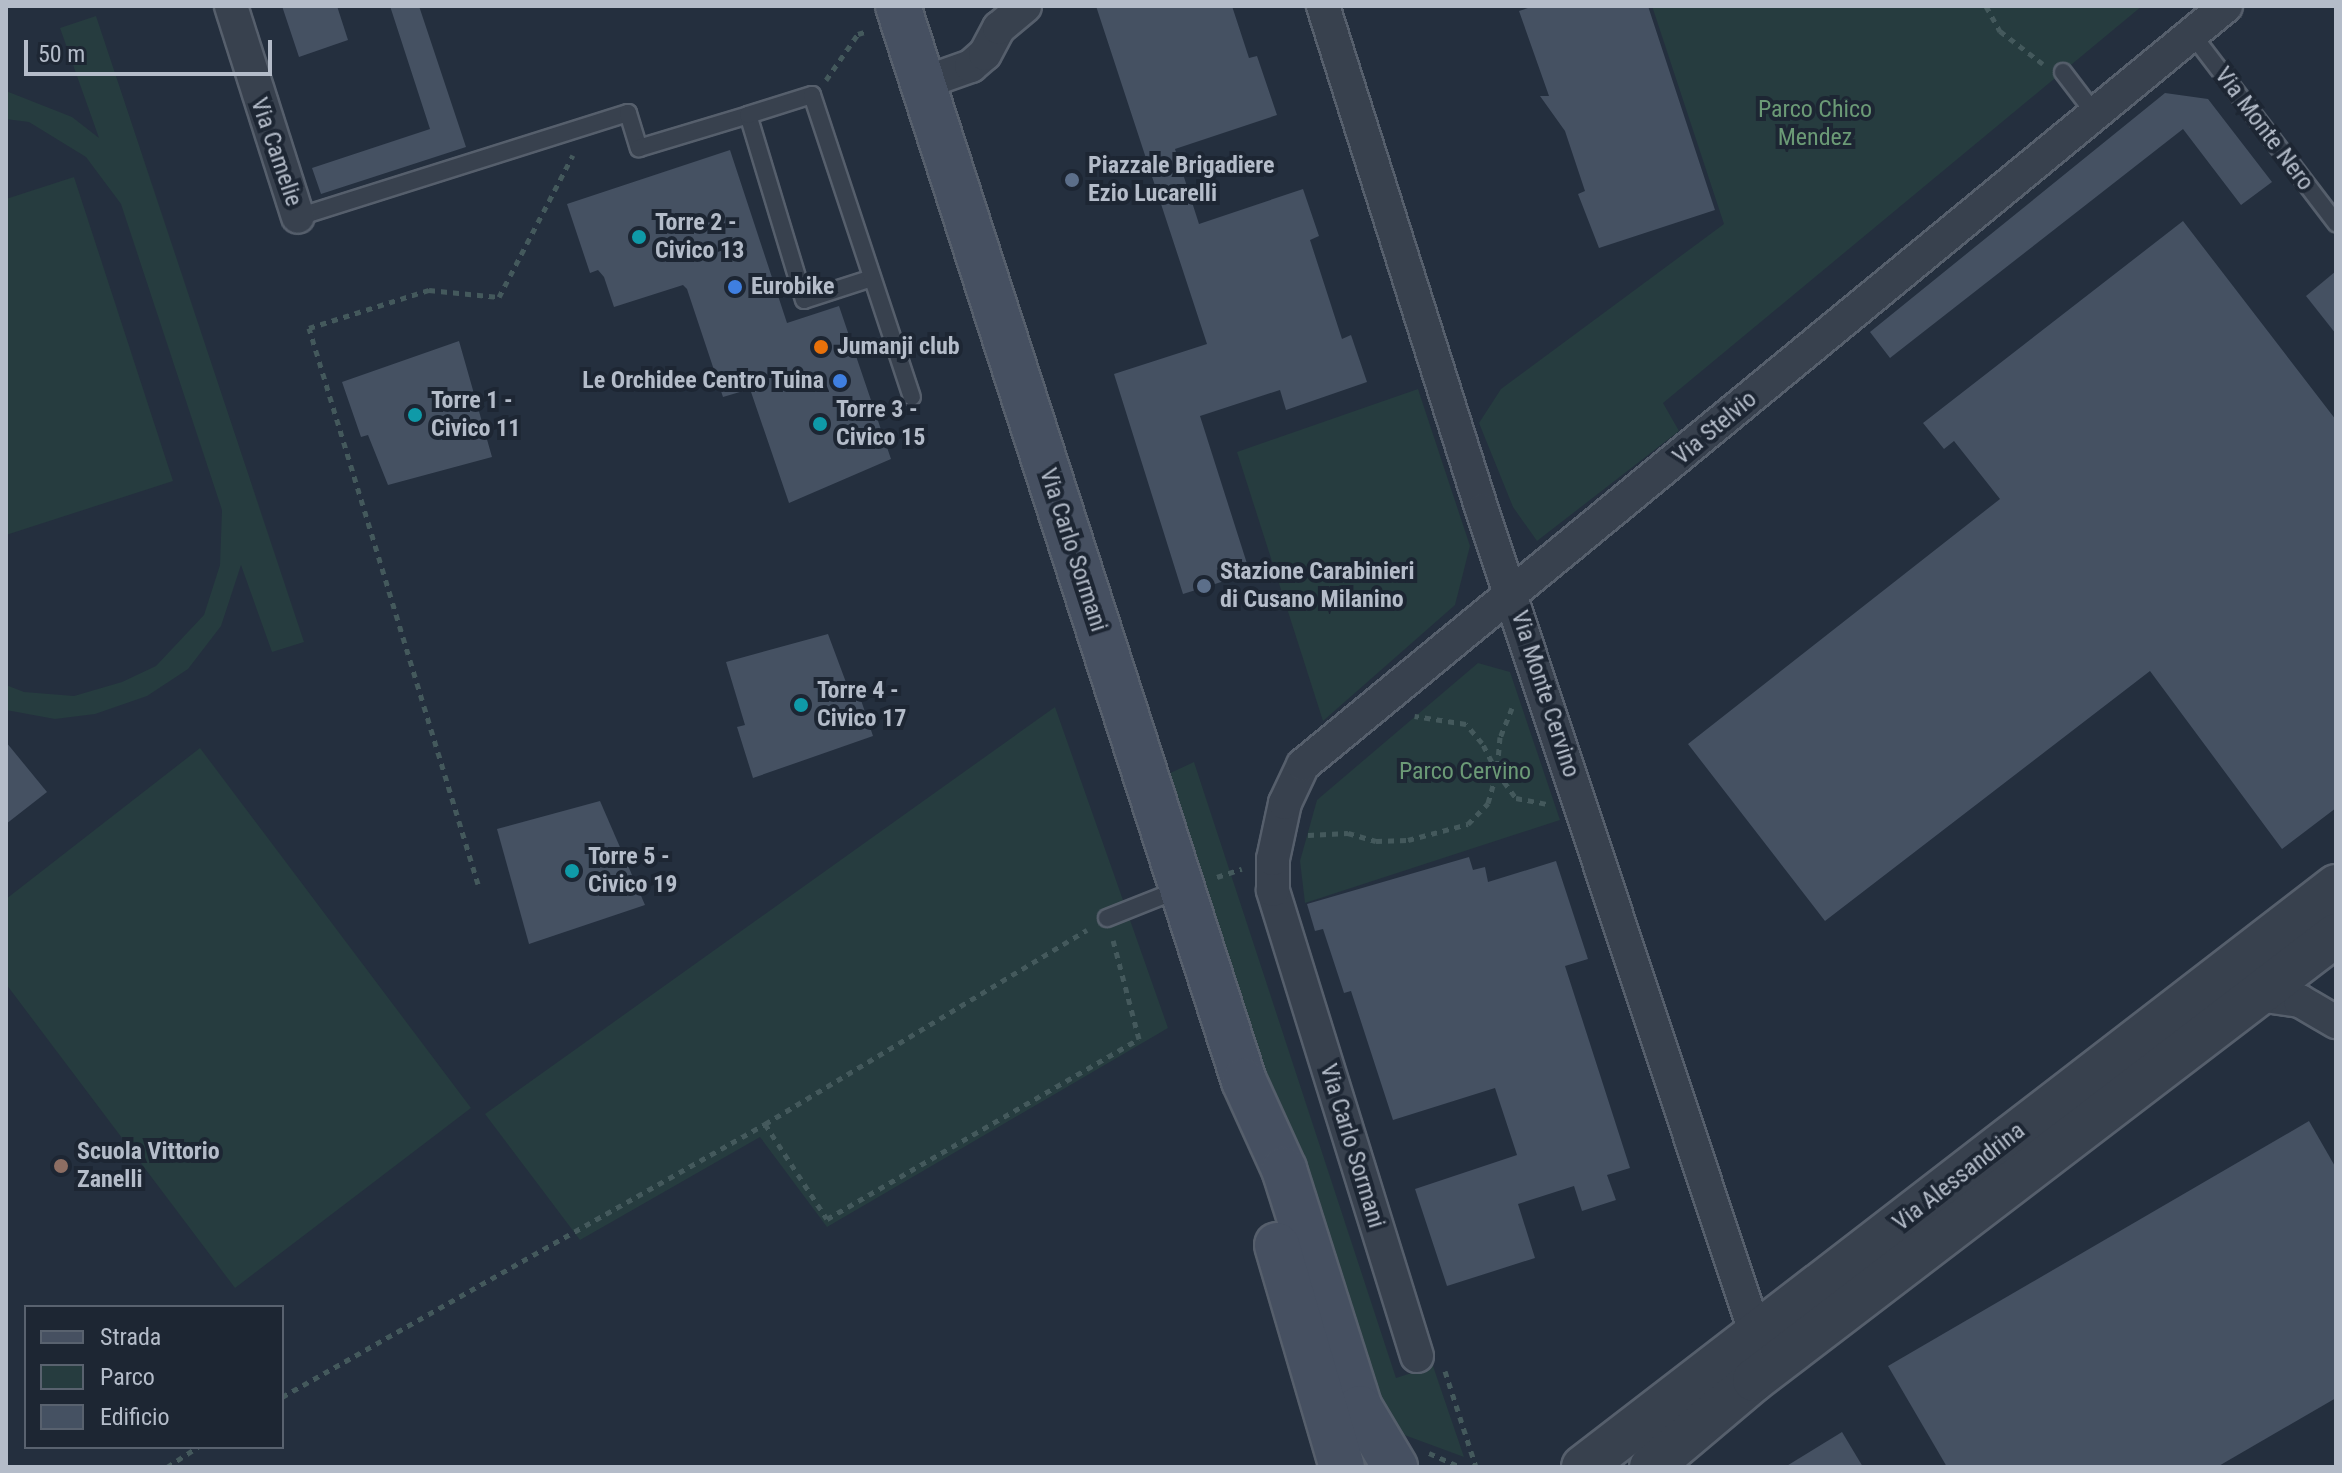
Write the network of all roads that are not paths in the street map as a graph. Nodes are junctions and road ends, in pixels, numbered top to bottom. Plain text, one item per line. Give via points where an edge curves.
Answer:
1 (231, 6) edge
2 (1025, 6) edge
3 (1323, 6) edge
4 (2226, 6) edge
5 (900, 13) edge
6 (2192, 34) junction
7 (2063, 72) road end
8 (923, 83) junction
9 (2095, 114) junction
10 (748, 115) junction
11 (298, 217) joint
12 (2336, 223) edge
13 (869, 279) junction
14 (912, 397) dead end
15 (1512, 591) junction
16 (1275, 863) joint
17 (2336, 886) edge
18 (1182, 888) junction
19 (1107, 918) road end
20 (2336, 935) edge
21 (2258, 995) junction
22 (2336, 1022) edge
23 (1244, 1081) junction
24 (1757, 1333) junction
25 (1417, 1356) road end
26 (1754, 1380) junction
27 (1342, 1467) edge
28 (1395, 1467) edge
29 (1583, 1467) edge
30 (1651, 1467) edge

1 - 11 street, Via Camelie
2 - 8 street via 999,28 985,54 971,66
3 - 15 street, Via Monte Cervino
4 - 6 street, Via Stelvio
5 - 8 main road, Via Carlo Sormani
6 - 9 street, Via Stelvio
6 - 12 lane, Via Monte Nero
7 - 9 lane
8 - 18 main road, Via Carlo Sormani
9 - 15 street, Via Stelvio
10 - 11 lane, Via Camelie via 639,148 628,113
10 - 13 lane via 812,95
10 - 13 lane via 804,300
13 - 14 lane
15 - 16 street, Via Stelvio via 1303,765 1285,803
15 - 24 street, Via Monte Cervino
16 - 25 street, Via Carlo Sormani
17 - 24 street, Via Alessandrina
18 - 19 lane
18 - 23 main road, Via Carlo Sormani
20 - 21 street, Via Alessandrina
21 - 22 street via 2300,1001
21 - 26 street, Via Alessandrina
23 - 27 main road, Via Carlo Sormani via 1280,1258
23 - 28 main road, Via Carlo Sormani via 1284,1169 1360,1408
24 - 26 street, Via Monte Cervino via 1762,1349
24 - 29 street, Via Alessandrina
26 - 30 street, Via Alessandrina

